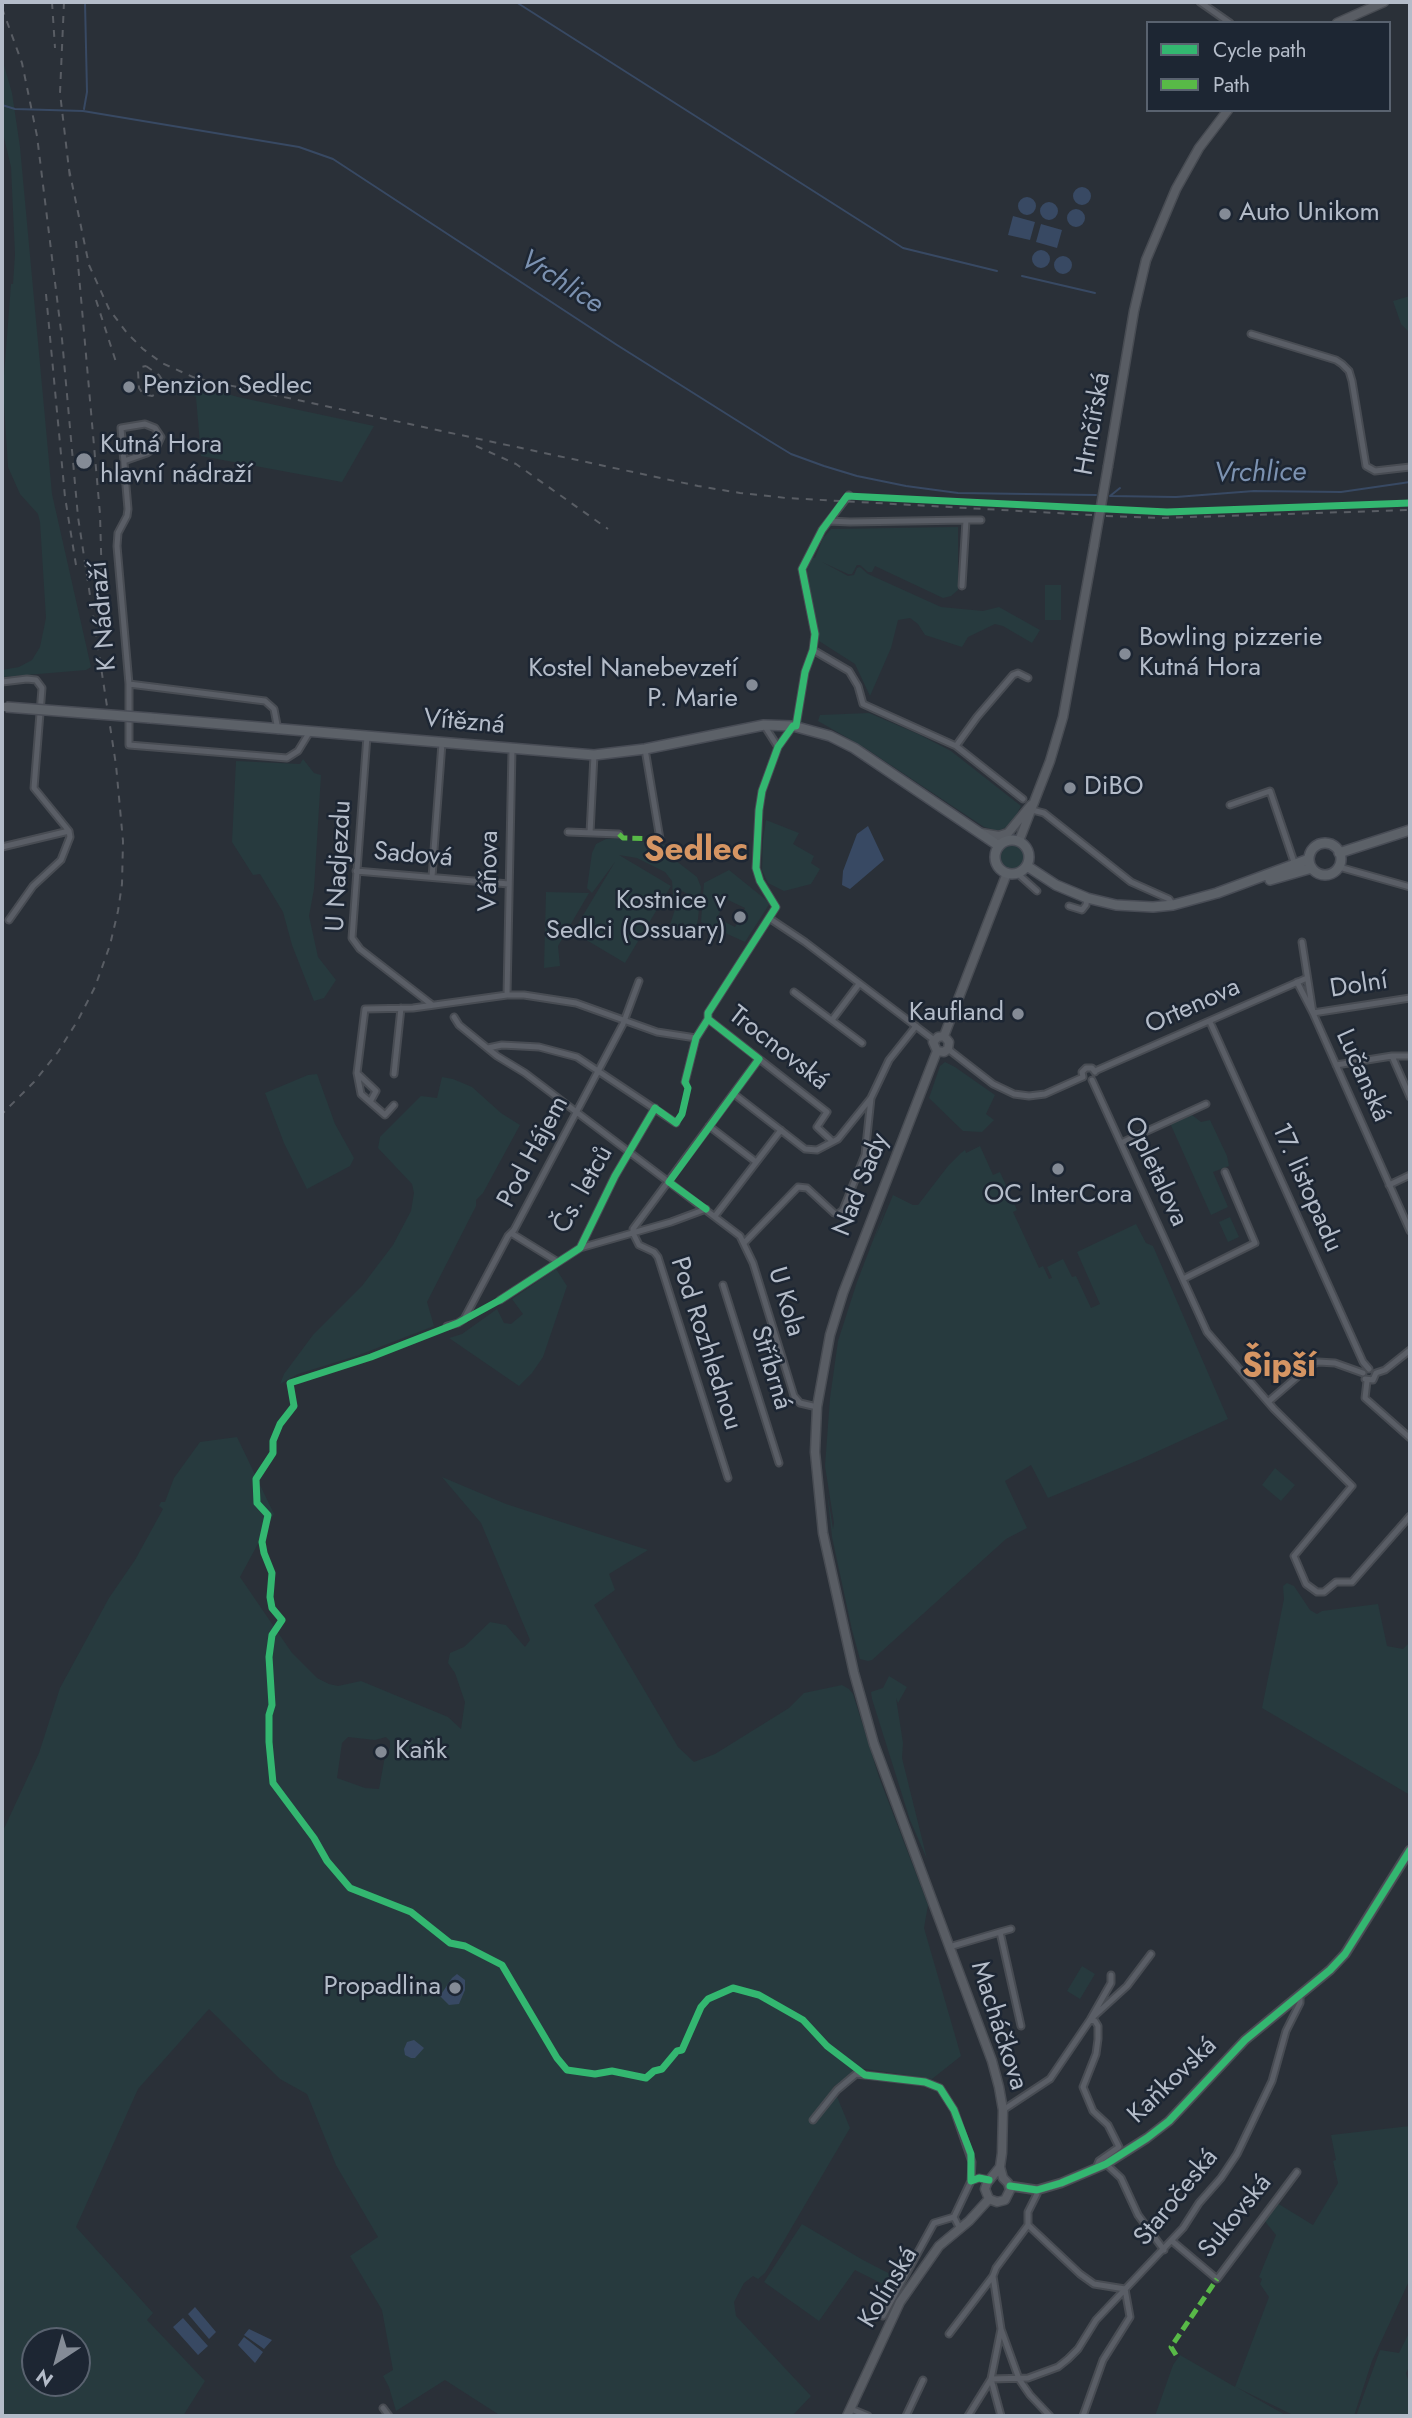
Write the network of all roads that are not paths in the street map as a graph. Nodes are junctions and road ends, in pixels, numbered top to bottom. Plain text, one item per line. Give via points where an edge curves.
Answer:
1 (1200, 2) edge
2 (1384, 2) edge
3 (1227, 21) edge
4 (1342, 21) edge
5 (1226, 112) edge
6 (1251, 334) dead end
7 (124, 461) junction
8 (1410, 467) edge
9 (849, 495) dead end
10 (966, 520) junction
11 (981, 520) dead end
12 (829, 521) junction
13 (962, 586) dead end
14 (813, 650) junction
15 (1028, 678) dead end
16 (2, 682) edge
17 (129, 684) junction
18 (4, 707) edge
19 (764, 725) junction
20 (794, 726) junction
21 (278, 730) junction
22 (309, 733) junction
23 (368, 736) junction
24 (442, 743) junction
25 (956, 746) junction
26 (778, 747) junction
27 (512, 749) junction
28 (645, 749) junction
29 (594, 755) junction
30 (1023, 799) dead end
31 (1035, 800) junction
32 (1230, 805) dead end
33 (1032, 810) junction
34 (1410, 830) edge
35 (69, 831) junction
36 (568, 832) dead end
37 (978, 832) junction
38 (590, 833) junction
39 (619, 834) dead end
40 (660, 839) dead end
41 (1020, 841) junction
42 (999, 846) junction
43 (2, 847) edge
44 (1339, 853) junction
45 (1311, 864) junction
46 (1027, 866) junction
47 (1295, 866) junction
48 (1339, 866) junction
49 (356, 871) junction
50 (1012, 873) junction
51 (432, 877) junction
52 (509, 884) junction
53 (1410, 887) edge
54 (1037, 891) dead end
55 (1217, 892) junction
56 (1087, 898) junction
57 (1173, 905) junction
58 (1069, 906) dead end
59 (769, 918) junction
60 (9, 920) dead end
61 (1302, 942) dead end
62 (1307, 978) junction
63 (639, 981) dead end
64 (1297, 982) junction
65 (859, 984) junction
66 (794, 992) dead end
67 (507, 995) junction
68 (1410, 998) edge
69 (431, 1004) junction
70 (401, 1008) junction
71 (1313, 1013) junction
72 (454, 1017) dead end
73 (708, 1019) junction
74 (625, 1020) junction
75 (832, 1020) junction
76 (1210, 1022) junction
77 (916, 1026) junction
78 (944, 1036) junction
79 (696, 1038) junction
80 (934, 1040) junction
81 (862, 1043) dead end
82 (488, 1048) junction
83 (948, 1049) junction
84 (937, 1051) junction
85 (1392, 1056) junction
86 (1410, 1056) edge
87 (759, 1059) junction
88 (1336, 1065) junction
89 (599, 1071) junction
90 (1095, 1071) junction
91 (357, 1073) junction
92 (394, 1074) dead end
93 (1083, 1077) junction
94 (1092, 1080) junction
95 (685, 1082) dead end
96 (734, 1094) junction
97 (1410, 1097) edge
98 (871, 1098) junction
99 (370, 1102) junction
100 (1206, 1104) dead end
101 (394, 1105) dead end
102 (655, 1108) junction
103 (577, 1114) junction
104 (676, 1123) dead end
105 (709, 1126) junction
106 (781, 1130) junction
107 (831, 1141) junction
108 (1121, 1143) junction
109 (629, 1152) junction
110 (756, 1162) junction
111 (1224, 1172) dead end
112 (1410, 1175) edge
113 (668, 1182) junction
114 (1389, 1185) junction
115 (706, 1209) junction
116 (715, 1216) junction
117 (1410, 1231) edge
118 (511, 1233) junction
119 (633, 1233) junction
120 (745, 1242) junction
121 (580, 1248) junction
122 (558, 1262) junction
123 (1183, 1279) junction
124 (723, 1285) dead end
125 (500, 1300) dead end
126 (447, 1326) dead end
127 (1410, 1350) edge
128 (1369, 1368) junction
129 (1363, 1373) junction
130 (1376, 1373) junction
131 (1367, 1381) junction
132 (1268, 1402) junction
133 (817, 1408) junction
134 (1410, 1438) edge
135 (779, 1463) dead end
136 (728, 1478) dead end
137 (1410, 1516) edge
138 (1410, 1850) edge
139 (1010, 1929) dead end
140 (1000, 1932) junction
141 (948, 1944) junction
142 (1151, 1954) dead end
143 (1111, 1975) dead end
144 (1302, 1994) junction
145 (1090, 2020) junction
146 (1021, 2026) dead end
147 (1003, 2110) junction
148 (813, 2120) dead end
149 (1106, 2164) junction
150 (999, 2167) junction
151 (1096, 2169) junction
152 (1297, 2172) dead end
153 (1003, 2178) junction
154 (991, 2179) junction
155 (971, 2181) junction
156 (1013, 2189) junction
157 (1037, 2190) junction
158 (989, 2199) junction
159 (954, 2217) junction
160 (1028, 2225) junction
161 (960, 2229) junction
162 (1172, 2241) junction
163 (1164, 2250) junction
164 (993, 2276) junction
165 (1125, 2288) junction
166 (883, 2316) dead end
167 (1001, 2329) junction
168 (949, 2334) dead end
169 (923, 2379) dead end
170 (991, 2379) junction
171 (1019, 2379) junction
172 (383, 2408) dead end
173 (849, 2412) edge
174 (388, 2416) edge
175 (868, 2416) edge
176 (906, 2416) edge
177 (968, 2416) edge
178 (1001, 2416) edge
179 (1050, 2416) edge
180 (1083, 2416) edge

1 - 3 street
2 - 4 street
5 - 31 street, Hrnčířská, bridge via 1176,189 1146,260 1063,717
6 - 8 street via 1342,364 1355,392 1366,466 1376,471
7 - 7 street, K Nádraží via 154,449 161,437 155,428 121,428
7 - 17 street, K Nádraží via 128,509 117,546
9 - 12 street
10 - 11 street
10 - 12 street
10 - 13 street
12 - 14 street via 802,569 815,634
14 - 20 street
14 - 25 street via 849,671 863,704
15 - 25 street via 1013,675
16 - 35 street via 27,679 40,683 34,788
17 - 21 street, K Nádraží via 265,701 274,709
17 - 22 street via 129,746 287,758 298,751
18 - 21 main road, Vítězná, bridge
19 - 20 main road, Vítězná
19 - 26 street
19 - 28 main road, Vítězná
20 - 26 street
20 - 37 main road, Vítězná via 854,748
21 - 22 main road, Vítězná
22 - 23 main road, Vítězná
23 - 24 main road, Vítězná
23 - 49 street, U Nadjezdu
24 - 27 main road, Vítězná
24 - 51 street
25 - 30 street
26 - 59 street via 762,791 756,849 757,874 776,907
27 - 29 main road, Vítězná
27 - 52 street, Váňova
28 - 29 main road, Vítězná
28 - 40 street
29 - 38 street
31 - 33 street, Hrnčířská
31 - 37 street via 1008,833
32 - 47 street via 1270,791
33 - 41 street, Hrnčířská
33 - 57 street via 1044,813 1131,882
34 - 44 main road
35 - 43 street
35 - 60 street via 61,860 33,886
36 - 38 street
37 - 42 main road, Vítězná
38 - 39 street
41 - 42 main road via 1006,840
41 - 46 main road via 1030,855
42 - 50 main road via 995,860 1000,869
44 - 45 main road via 1329,844 1320,844 1313,849
44 - 48 main road
45 - 47 main road
45 - 48 main road via 1327,874
45 - 55 main road via 1248,887
46 - 50 main road
46 - 56 main road
47 - 55 main road
48 - 53 street
49 - 51 street, Sadová
49 - 69 street, U Nadjezdu via 354,942
50 - 54 street
50 - 78 street
51 - 52 street, Sadová
52 - 67 street, Váňova
55 - 57 main road
56 - 57 main road via 1135,907
56 - 58 street via 1082,911
59 - 65 street
59 - 73 street
61 - 62 street, Lučanská
62 - 64 street, Ortenova
62 - 71 street, Lučanská
63 - 74 street, Pod Hájem
64 - 71 street, Lučanská
64 - 76 street, Ortenova
65 - 75 street
65 - 77 street
66 - 75 street
67 - 69 street
67 - 74 street via 557,999
68 - 71 street, Dolní
69 - 70 street
70 - 91 street via 365,1009
70 - 92 street
71 - 88 street, Lučanská
72 - 82 street
73 - 79 street
73 - 87 street, Trocnovská
74 - 79 street via 657,1032
74 - 89 street, Pod Hájem
75 - 81 street
76 - 90 street, Ortenova
76 - 128 street, 17. listopadu
77 - 80 street
77 - 98 street via 889,1060
78 - 80 street
78 - 83 street
79 - 95 street
80 - 84 street
82 - 89 street via 543,1048 577,1057
82 - 103 street
83 - 84 street
83 - 93 street via 993,1084 1014,1094 1045,1094
84 - 133 street, Nad Sady via 830,1335
85 - 86 street
85 - 88 street
85 - 97 street
87 - 96 street
87 - 107 street, Trocnovská via 827,1112 817,1127
88 - 114 street, Lučanská
89 - 102 street
89 - 103 street, Pod Hájem
90 - 93 street via 1086,1068
90 - 94 street
91 - 99 street via 361,1094
91 - 99 street via 376,1091
93 - 94 street
94 - 108 street, Opletalova
96 - 105 street
96 - 106 street
98 - 107 street
98 - 120 street via 865,1155 843,1210 834,1213 807,1188 798,1188
99 - 101 street via 385,1115
100 - 108 street
102 - 104 street
102 - 109 street, Čs. letců
103 - 109 street, U Kola
103 - 118 street, Pod Hájem
105 - 110 street
105 - 113 street
106 - 107 street via 811,1151
106 - 110 street
108 - 123 street, Opletalova
109 - 113 street, U Kola
109 - 121 street, Čs. letců
110 - 116 street
111 - 123 street via 1255,1243
112 - 114 street
113 - 115 street, U Kola
113 - 119 street
114 - 117 street, Lučanská
115 - 116 street, U Kola
115 - 119 street
116 - 120 street, U Kola
118 - 122 street
118 - 126 street, Pod Hájem via 464,1319
119 - 121 street
119 - 136 street, Pod Rozhlednou via 639,1245 658,1257
120 - 133 street, U Kola via 794,1396 800,1404
121 - 122 street, Čs. letců
122 - 125 street, Čs. letců
123 - 132 street, Opletalova via 1207,1332
124 - 135 street, Stříbrná
127 - 130 street
128 - 129 street
128 - 130 street
129 - 131 street
129 - 132 street via 1318,1362
130 - 131 street
131 - 134 street via 1366,1398
132 - 137 street, Opletalova via 1353,1486 1294,1556 1306,1584 1324,1592 1336,1582 1352,1582
133 - 141 street, Macháčkova via 815,1452 821,1518 854,1673 874,1744
138 - 144 street, Kaňkovská via 1345,1954
139 - 140 street
140 - 141 street
140 - 146 street
141 - 147 street, Macháčkova via 992,2061
142 - 145 street via 1127,1986
143 - 145 street
144 - 149 street, Kaňkovská via 1245,2040 1169,2121
144 - 162 street, Staročeská via 1272,2081 1237,2154
145 - 147 street via 1049,2079
145 - 151 street via 1098,2026 1098,2039 1083,2087 1093,2111 1108,2125 1119,2147 1098,2161
147 - 150 street, Macháčkova
148 - 155 street via 836,2090 856,2074 933,2084 954,2109 971,2154
149 - 151 street, Kaňkovská
149 - 163 street via 1121,2178 1139,2215
150 - 153 street
150 - 154 street
151 - 157 street, Kaňkovská
152 - 162 street, Sukovská via 1216,2279
153 - 154 street
153 - 156 street
154 - 155 street
154 - 158 street via 985,2189
155 - 159 street
156 - 157 street, Kaňkovská
156 - 158 street via 1001,2202
157 - 160 street
158 - 161 street, Kolínská
159 - 161 street
159 - 166 street via 934,2223
160 - 164 street
160 - 165 street via 1094,2284
161 - 173 street, Kolínská via 939,2246 900,2302
162 - 163 street, Staročeská
163 - 165 street, Staročeská
164 - 167 street
164 - 168 street
165 - 171 street, Staročeská via 1068,2359 1042,2374
165 - 180 street via 1130,2317 1104,2360
167 - 170 street
167 - 171 street
169 - 176 street
170 - 171 street, Staročeská
170 - 177 street
170 - 178 street
171 - 179 street
172 - 174 street
173 - 175 street

